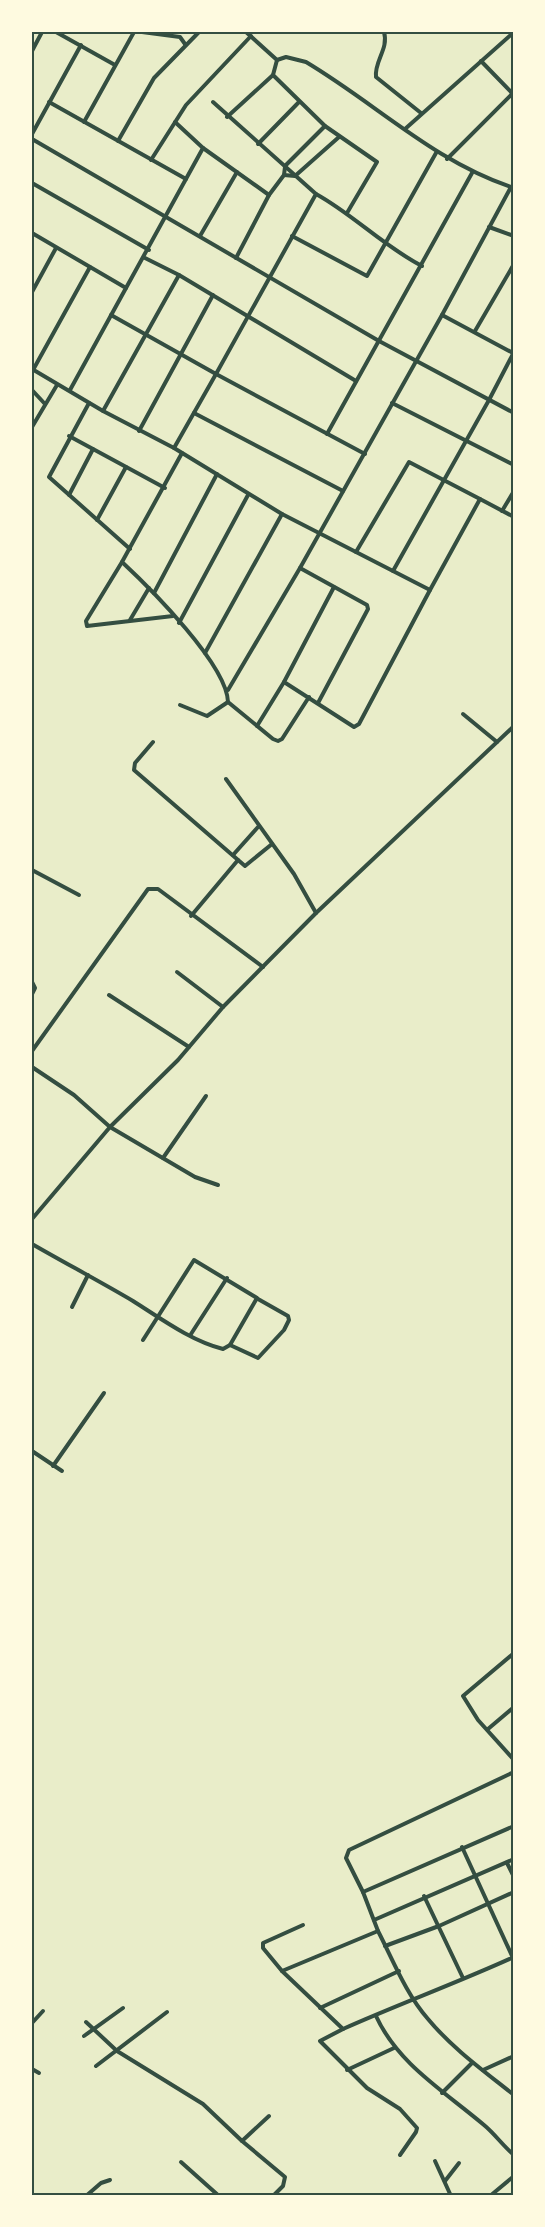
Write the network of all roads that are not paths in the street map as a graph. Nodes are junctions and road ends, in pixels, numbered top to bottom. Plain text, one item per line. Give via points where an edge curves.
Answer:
1 (42, 32) edge
2 (56, 32) edge
3 (135, 32) edge
4 (142, 32) edge
5 (199, 32) edge
6 (246, 32) edge
7 (384, 32) edge
8 (513, 32) edge
9 (251, 36) junction
10 (81, 45) junction
11 (185, 45) junction
12 (32, 51) edge
13 (277, 60) junction
14 (481, 61) junction
15 (115, 65) junction
16 (273, 75) junction
17 (513, 92) edge
18 (49, 102) junction
19 (213, 102) dead end
20 (299, 102) junction
21 (421, 113) junction
22 (227, 117) junction
23 (84, 122) junction
24 (175, 122) junction
25 (325, 126) junction
26 (405, 129) junction
27 (32, 134) edge
28 (339, 137) junction
29 (32, 140) edge
30 (118, 141) junction
31 (258, 144) junction
32 (203, 148) junction
33 (436, 153) junction
34 (447, 159) junction
35 (152, 160) junction
36 (285, 166) junction
37 (237, 172) junction
38 (472, 173) junction
39 (284, 175) junction
40 (295, 176) junction
41 (186, 179) junction
42 (32, 183) edge
43 (512, 188) edge
44 (316, 194) junction
45 (269, 195) junction
46 (347, 213) junction
47 (165, 218) junction
48 (489, 227) junction
49 (32, 233) edge
50 (292, 236) junction
51 (513, 236) edge
52 (200, 237) junction
53 (384, 244) junction
54 (56, 248) junction
55 (149, 250) junction
56 (145, 258) junction
57 (236, 258) junction
58 (513, 264) edge
59 (422, 266) junction
60 (90, 267) junction
61 (179, 274) junction
62 (270, 277) junction
63 (126, 288) junction
64 (32, 291) edge
65 (213, 295) junction
66 (111, 315) junction
67 (442, 315) junction
68 (248, 316) junction
69 (474, 331) junction
70 (146, 334) junction
71 (379, 340) junction
72 (513, 352) edge
73 (180, 354) junction
74 (416, 361) junction
75 (32, 369) edge
76 (216, 374) junction
77 (356, 381) junction
78 (57, 385) junction
79 (32, 390) edge
80 (70, 390) junction
81 (489, 400) junction
82 (89, 403) junction
83 (392, 403) junction
84 (45, 404) junction
85 (103, 411) junction
86 (194, 413) junction
87 (513, 413) edge
88 (32, 427) edge
89 (139, 431) junction
90 (327, 434) junction
91 (69, 436) junction
92 (466, 440) junction
93 (174, 448) junction
94 (93, 449) junction
95 (182, 453) junction
96 (365, 454) junction
97 (513, 465) edge
98 (126, 467) junction
99 (217, 474) junction
100 (444, 479) junction
101 (165, 488) junction
102 (343, 491) junction
103 (513, 491) edge
104 (69, 495) junction
105 (248, 495) junction
106 (480, 499) junction
107 (502, 511) junction
108 (282, 514) junction
109 (513, 517) edge
110 (97, 520) junction
111 (318, 533) junction
112 (130, 549) junction
113 (356, 552) junction
114 (122, 562) junction
115 (300, 568) junction
116 (393, 571) junction
117 (334, 587) junction
118 (149, 588) junction
119 (430, 590) junction
120 (154, 593) junction
121 (173, 616) junction
122 (130, 621) junction
123 (179, 623) junction
124 (205, 653) junction
125 (284, 681) junction
126 (228, 690) junction
127 (309, 698) junction
128 (228, 702) junction
129 (318, 703) junction
130 (180, 705) dead end
131 (463, 714) dead end
132 (257, 726) junction
133 (513, 726) edge
134 (153, 742) dead end
135 (497, 742) junction
136 (226, 779) dead end
137 (258, 827) junction
138 (272, 844) junction
139 (233, 855) junction
140 (238, 860) junction
141 (32, 870) edge
142 (79, 895) dead end
143 (316, 913) junction
144 (191, 916) junction
145 (263, 968) junction
146 (177, 972) dead end
147 (32, 982) edge
148 (32, 994) edge
149 (109, 995) dead end
150 (223, 1007) junction
151 (189, 1047) junction
152 (32, 1051) edge
153 (32, 1067) edge
154 (206, 1096) dead end
155 (110, 1127) junction
156 (163, 1158) junction
157 (218, 1185) dead end
158 (32, 1219) edge
159 (32, 1244) edge
160 (88, 1275) junction
161 (226, 1278) junction
162 (258, 1299) junction
163 (72, 1307) dead end
164 (156, 1315) junction
165 (191, 1334) junction
166 (143, 1340) dead end
167 (230, 1345) junction
168 (104, 1393) dead end
169 (32, 1451) edge
170 (53, 1466) junction
171 (62, 1471) dead end
172 (513, 1653) edge
173 (513, 1707) edge
174 (488, 1729) junction
175 (513, 1760) edge
176 (513, 1772) edge
177 (513, 1826) edge
178 (462, 1847) junction
179 (513, 1859) edge
180 (507, 1863) junction
181 (476, 1876) junction
182 (513, 1877) edge
183 (363, 1892) junction
184 (513, 1892) edge
185 (424, 1896) junction
186 (489, 1904) junction
187 (374, 1920) junction
188 (303, 1924) dead end
189 (439, 1926) junction
190 (378, 1931) junction
191 (386, 1946) junction
192 (513, 1958) edge
193 (282, 1971) junction
194 (399, 1971) junction
195 (463, 1978) junction
196 (414, 2000) junction
197 (123, 2008) dead end
198 (320, 2008) junction
199 (43, 2011) dead end
200 (167, 2012) dead end
201 (376, 2016) junction
202 (86, 2022) dead end
203 (32, 2023) edge
204 (93, 2030) junction
205 (343, 2030) junction
206 (84, 2036) dead end
207 (394, 2048) junction
208 (117, 2051) junction
209 (513, 2056) edge
210 (472, 2062) junction
211 (96, 2066) dead end
212 (32, 2069) edge
213 (347, 2070) junction
214 (483, 2070) junction
215 (39, 2073) dead end
216 (442, 2093) junction
217 (513, 2095) edge
218 (269, 2116) dead end
219 (242, 2141) junction
220 (400, 2155) dead end
221 (513, 2155) edge
222 (435, 2161) dead end
223 (181, 2162) dead end
224 (459, 2163) dead end
225 (513, 2176) edge
226 (110, 2181) dead end
227 (445, 2181) junction
228 (86, 2196) edge
229 (219, 2196) edge
230 (273, 2196) edge
231 (451, 2196) edge
232 (490, 2196) edge

1 - 12 street
2 - 10 street
3 - 15 street
4 - 11 street via 180,37
5 - 11 street
6 - 9 street
7 - 21 street via 386,44 376,77
8 - 14 street
9 - 13 street
9 - 24 street via 200,88
10 - 15 street
10 - 18 street
11 - 30 street via 154,78
13 - 16 street
13 - 26 street via 286,57 306,62
14 - 17 street
14 - 21 street
15 - 23 street
16 - 20 street
16 - 22 street
17 - 34 street
18 - 23 street
18 - 27 street
19 - 22 street
20 - 25 street
20 - 31 street
21 - 26 street
22 - 31 street
23 - 30 street
24 - 32 street
24 - 35 street
25 - 28 street
25 - 36 street
26 - 33 street
28 - 40 street
28 - 46 street via 377,162
29 - 47 street
30 - 35 street
31 - 36 street
32 - 37 street
32 - 41 street
33 - 34 street
33 - 53 street
34 - 38 street
35 - 41 street
36 - 39 street
36 - 40 street
37 - 45 street
37 - 52 street
38 - 43 street
38 - 59 street
39 - 40 street
39 - 45 street
40 - 44 street
41 - 47 street
42 - 55 street
43 - 48 street
44 - 46 street
44 - 50 street
45 - 57 street
46 - 53 street
47 - 52 street
47 - 55 street
48 - 51 street
48 - 67 street
49 - 54 street
50 - 53 street via 363,276 370,273
50 - 62 street
52 - 57 street
53 - 59 street
54 - 60 street
54 - 64 street
55 - 56 street
56 - 61 street
56 - 63 street
57 - 62 street
58 - 69 street
59 - 71 street
60 - 63 street
60 - 75 street
61 - 65 street
61 - 70 street
62 - 68 street
62 - 71 street
63 - 66 street
65 - 68 street
65 - 73 street
66 - 70 street
66 - 80 street
67 - 69 street
67 - 74 street
68 - 76 street
68 - 77 street
69 - 72 street
70 - 73 street
70 - 85 street
71 - 74 street
71 - 77 street
72 - 81 street
73 - 76 street
73 - 89 street
74 - 81 street
74 - 83 street
75 - 78 street
76 - 86 street
76 - 90 street
77 - 90 street
78 - 80 street
78 - 84 street
79 - 84 street
80 - 82 street
81 - 87 street
81 - 92 street
82 - 85 street
82 - 91 street
83 - 92 street
83 - 96 street
84 - 88 street
85 - 89 street
86 - 93 street
86 - 102 street
89 - 93 street
90 - 96 street
91 - 94 street
91 - 104 street via 49,477
92 - 97 street
92 - 100 street
93 - 95 street
94 - 98 street
94 - 104 street
95 - 99 street
95 - 101 street
96 - 102 street
98 - 101 street
98 - 110 street
99 - 105 street
99 - 120 street
100 - 106 street
100 - 113 street via 409,462
100 - 116 street
101 - 112 street
102 - 111 street
103 - 107 street
104 - 110 street
105 - 108 street
105 - 123 street
106 - 107 street
106 - 119 street
107 - 109 street
108 - 111 street
108 - 124 street
110 - 112 street
111 - 113 street
111 - 115 street
112 - 114 street
113 - 116 street
114 - 118 street
114 - 122 street via 86,625
115 - 117 street
115 - 126 street
116 - 119 street
117 - 125 street
117 - 129 street via 366,604 367,612
118 - 120 street
118 - 122 street
119 - 129 street via 357,727
120 - 121 street
121 - 122 street
121 - 123 street
123 - 124 street
124 - 126 street
125 - 127 street
125 - 132 street
126 - 128 street
127 - 129 street
127 - 132 street via 282,739 273,739
128 - 130 street via 207,716
128 - 132 street
131 - 135 street
133 - 135 street
134 - 139 street via 135,762 134,770
135 - 143 street
136 - 137 street
137 - 138 street
137 - 139 street
138 - 140 street via 247,866
138 - 143 street
139 - 140 street
140 - 144 street
141 - 142 street
143 - 145 street
144 - 145 street
144 - 152 street via 158,889 148,889
145 - 150 street
146 - 150 street
147 - 148 street
149 - 151 street
150 - 151 street
151 - 155 street
153 - 155 street via 74,1095
154 - 156 street
155 - 156 street
155 - 158 street
156 - 157 street
159 - 160 street
160 - 163 street
160 - 164 street
161 - 162 street
161 - 164 street via 194,1260
161 - 165 street
162 - 167 street
162 - 167 street via 288,1316 284,1330 258,1358
164 - 165 street
164 - 166 street
165 - 167 street via 216,1348
168 - 170 street
169 - 170 street
170 - 171 street
172 - 174 street via 463,1696
173 - 174 street
174 - 175 street
176 - 183 street via 349,1850 346,1858
177 - 178 street
178 - 181 street
178 - 183 street
179 - 180 street
180 - 181 street
180 - 182 street
181 - 185 street
181 - 186 street
183 - 187 street
184 - 186 street
185 - 187 street
185 - 189 street
186 - 189 street
186 - 192 street
187 - 190 street
188 - 193 street via 263,1943
189 - 191 street
189 - 195 street
190 - 191 street
190 - 193 street
191 - 194 street
192 - 195 street
193 - 198 street
194 - 196 street
194 - 198 street
195 - 196 street
196 - 201 street
196 - 210 street via 427,2019
197 - 204 street
198 - 205 street
199 - 203 street
200 - 208 street
201 - 205 street
201 - 207 street
202 - 204 street
204 - 206 street
204 - 208 street
205 - 213 street via 320,2041
207 - 213 street
207 - 216 street
208 - 211 street
208 - 219 street via 203,2104
209 - 214 street
210 - 214 street
210 - 216 street
212 - 215 street
213 - 220 street via 414,2124 416,2132
214 - 217 street
216 - 221 street via 485,2125
218 - 219 street
219 - 230 street via 285,2177 283,2186
222 - 227 street
223 - 229 street
224 - 227 street
225 - 232 street
226 - 228 street
227 - 231 street

